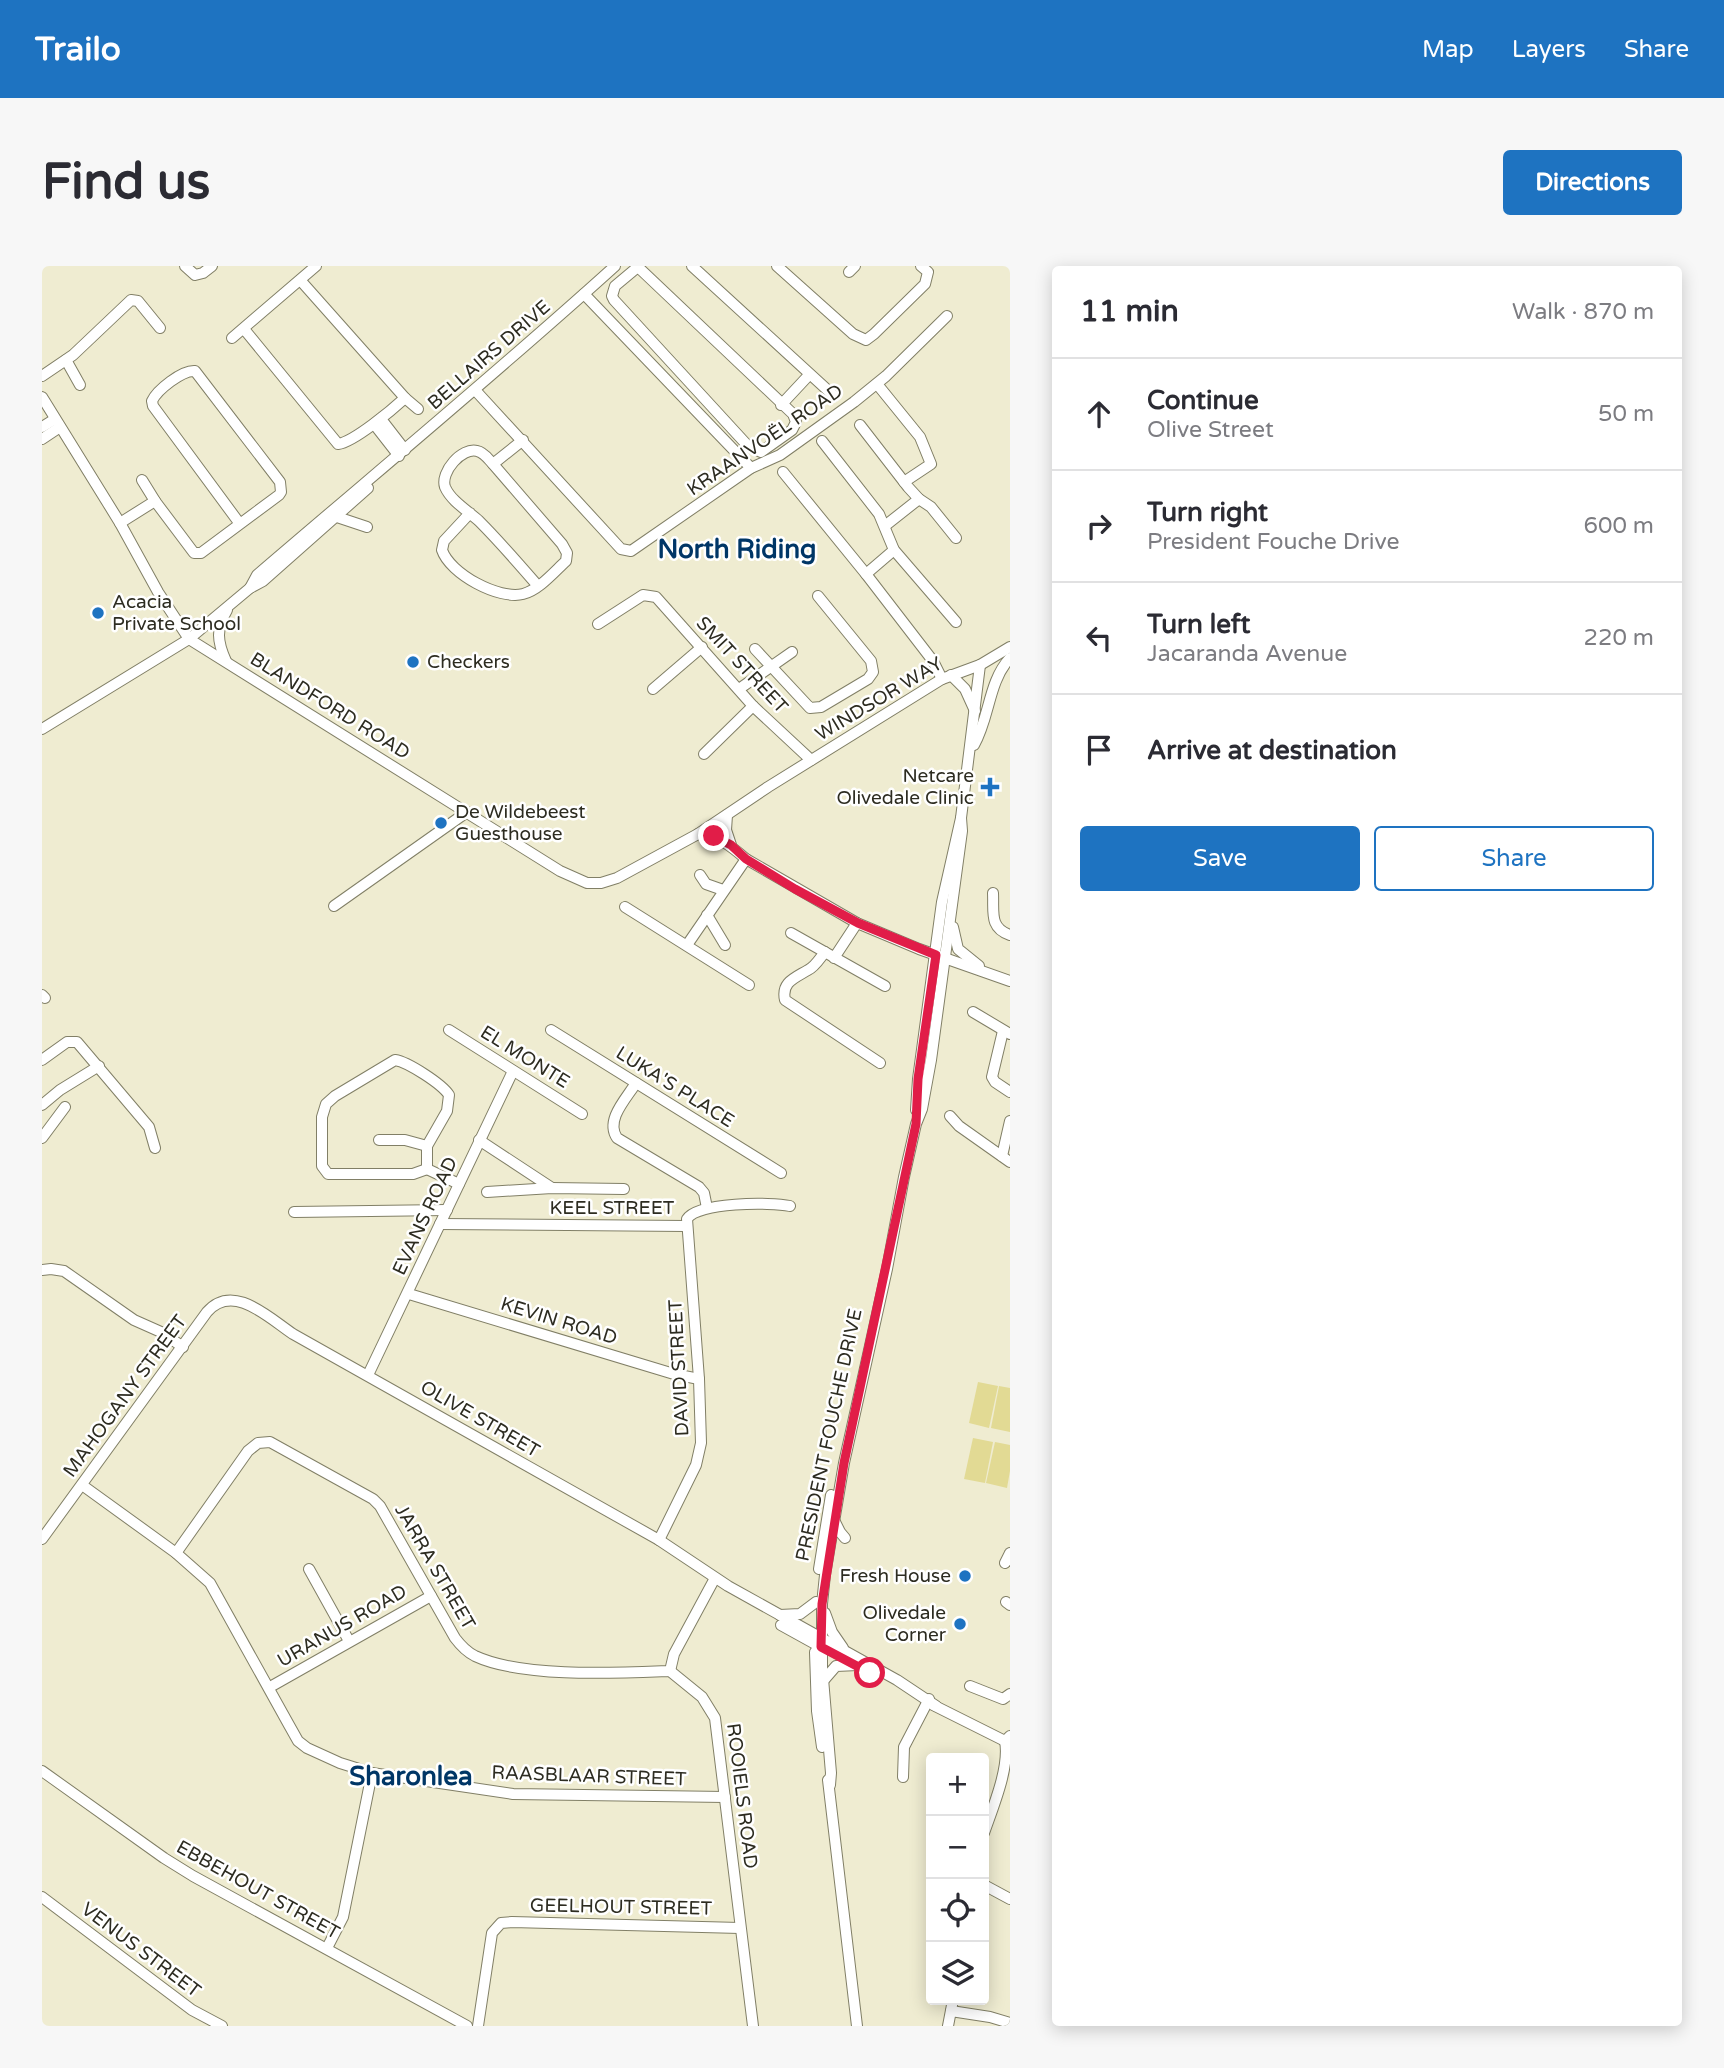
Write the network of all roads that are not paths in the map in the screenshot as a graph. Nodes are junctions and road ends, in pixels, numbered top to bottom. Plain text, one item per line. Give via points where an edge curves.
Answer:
1 (185, 266) edge
2 (212, 266) edge
3 (316, 266) edge
4 (615, 266) edge
5 (691, 266) edge
6 (777, 266) edge
7 (922, 266) edge
8 (639, 267) edge
9 (301, 281) junction
10 (584, 295) junction
11 (947, 316) dead end
12 (160, 328) dead end
13 (244, 329) junction
14 (232, 338) dead end
15 (66, 360) junction
16 (809, 375) junction
17 (42, 376) edge
18 (877, 384) junction
19 (80, 385) dead end
20 (475, 390) junction
21 (834, 396) dead end
22 (42, 397) edge
23 (405, 398) junction
24 (781, 405) junction
25 (418, 409) dead end
26 (377, 421) junction
27 (58, 423) junction
28 (860, 425) dead end
29 (42, 427) edge
30 (42, 439) edge
31 (523, 439) junction
32 (822, 442) dead end
33 (402, 453) junction
34 (494, 464) junction
35 (751, 468) junction
36 (384, 469) junction
37 (783, 472) dead end
38 (142, 480) dead end
39 (904, 482) junction
40 (919, 499) junction
41 (155, 501) junction
42 (470, 513) junction
43 (337, 517) junction
44 (120, 523) junction
45 (240, 524) junction
46 (886, 525) junction
47 (367, 527) dead end
48 (956, 538) dead end
49 (894, 550) junction
50 (866, 574) junction
51 (538, 586) junction
52 (250, 588) junction
53 (818, 596) dead end
54 (233, 602) junction
55 (956, 622) dead end
56 (598, 624) dead end
57 (189, 639) junction
58 (702, 647) junction
59 (1010, 647) edge
60 (755, 649) dead end
61 (792, 652) dead end
62 (1010, 658) edge
63 (226, 661) junction
64 (770, 665) junction
65 (980, 665) junction
66 (946, 677) junction
67 (653, 689) dead end
68 (739, 690) junction
69 (753, 706) junction
70 (975, 714) junction
71 (42, 729) edge
72 (971, 750) junction
73 (704, 754) dead end
74 (811, 760) junction
75 (768, 787) junction
76 (467, 812) junction
77 (727, 815) junction
78 (961, 818) junction
79 (698, 834) junction
80 (731, 845) junction
81 (650, 859) junction
82 (746, 859) junction
83 (700, 875) dead end
84 (587, 883) joint
85 (723, 890) junction
86 (993, 893) dead end
87 (953, 903) junction
88 (334, 906) dead end
89 (625, 907) dead end
90 (707, 915) junction
91 (858, 923) junction
92 (791, 933) dead end
93 (1010, 935) edge
94 (687, 945) junction
95 (725, 945) dead end
96 (829, 955) junction
97 (941, 957) junction
98 (974, 969) junction
99 (990, 974) junction
100 (1010, 981) edge
101 (749, 985) dead end
102 (885, 986) dead end
103 (939, 1002) junction
104 (973, 1012) dead end
105 (449, 1030) dead end
106 (551, 1030) dead end
107 (1006, 1033) edge
108 (42, 1060) edge
109 (880, 1063) dead end
110 (99, 1066) junction
111 (513, 1071) junction
112 (636, 1083) junction
113 (1010, 1092) edge
114 (42, 1105) edge
115 (65, 1107) dead end
116 (582, 1114) dead end
117 (950, 1116) dead end
118 (1010, 1121) edge
119 (916, 1124) junction
120 (42, 1138) edge
121 (379, 1140) dead end
122 (479, 1140) junction
123 (427, 1146) junction
124 (155, 1148) dead end
125 (1006, 1159) edge
126 (427, 1169) junction
127 (781, 1173) dead end
128 (459, 1184) junction
129 (552, 1188) junction
130 (624, 1189) dead end
131 (487, 1192) dead end
132 (790, 1206) dead end
133 (707, 1208) junction
134 (447, 1210) junction
135 (294, 1212) dead end
136 (440, 1224) junction
137 (686, 1226) junction
138 (887, 1262) junction
139 (42, 1270) edge
140 (409, 1294) junction
141 (211, 1307) joint
142 (183, 1346) junction
143 (368, 1376) junction
144 (699, 1379) junction
145 (82, 1485) junction
146 (834, 1519) junction
147 (845, 1538) dead end
148 (42, 1539) edge
149 (659, 1540) junction
150 (176, 1553) junction
151 (309, 1569) dead end
152 (715, 1577) junction
153 (728, 1586) junction
154 (431, 1595) junction
155 (819, 1603) junction
156 (777, 1615) junction
157 (796, 1634) junction
158 (349, 1641) junction
159 (818, 1641) junction
160 (859, 1663) junction
161 (670, 1671) junction
162 (819, 1682) junction
163 (970, 1686) dead end
164 (270, 1687) junction
165 (1010, 1694) edge
166 (931, 1703) junction
167 (1007, 1739) edge
168 (42, 1771) edge
169 (372, 1773) junction
170 (903, 1777) dead end
171 (725, 1797) junction
172 (989, 1819) edge
173 (989, 1888) edge
174 (42, 1897) edge
175 (1010, 1899) edge
176 (740, 1927) junction
177 (327, 1948) junction
178 (952, 2006) edge
179 (1010, 2023) edge
180 (222, 2026) edge
181 (467, 2026) edge
182 (478, 2026) edge
183 (753, 2026) edge
184 (857, 2026) edge
185 (948, 2026) edge

1 - 2 street via 195,275
3 - 9 street
4 - 10 street, BELLAIRS DRIVE
5 - 16 street
6 - 7 street via 853,334 866,340 925,284 928,272
8 - 24 street
8 - 24 street via 615,286 611,296 752,450 765,450 795,426 793,414
9 - 13 street
9 - 23 street
10 - 20 street, BELLAIRS DRIVE
10 - 35 street
11 - 18 street, KRAANVOËL ROAD
12 - 15 street via 138,301 131,300
13 - 14 street
13 - 26 street via 336,443 346,443
15 - 17 street
15 - 19 street
16 - 21 street
16 - 24 street
18 - 35 street, KRAANVOËL ROAD via 780,455
18 - 39 street via 920,437 931,464
20 - 31 street
20 - 33 street, BELLAIRS DRIVE
22 - 27 street, BLANDFORD ROAD
23 - 25 street
23 - 26 street
26 - 33 street
27 - 29 street
27 - 30 street
27 - 44 street, BLANDFORD ROAD
28 - 39 street
31 - 34 street
31 - 35 street, KRAANVOËL ROAD via 624,551 635,549
32 - 46 street
33 - 36 street, BELLAIRS DRIVE
34 - 42 street via 473,450 447,470 446,489
34 - 51 street via 567,553 566,561
36 - 43 street, BELLAIRS DRIVE
36 - 52 street, BELLAIRS DRIVE via 257,575
37 - 50 street
38 - 41 street
39 - 40 street
40 - 46 street
40 - 48 street
41 - 44 street
41 - 45 street via 194,554
42 - 51 street
42 - 51 street via 442,545 452,567 473,582 507,594 523,595
43 - 47 street
43 - 52 street, BELLAIRS DRIVE
44 - 57 street, BLANDFORD ROAD
45 - 45 street via 279,495 282,486 198,374 189,371 155,395 153,406
46 - 49 street
49 - 50 street
49 - 55 street
50 - 66 street
52 - 54 street, BELLAIRS DRIVE
53 - 64 street via 871,661 873,672 814,709
54 - 57 street, BELLAIRS DRIVE
54 - 63 street via 218,633
56 - 58 street, SMIT STREET via 648,594
57 - 63 street, BLANDFORD ROAD
57 - 71 street, BELLAIRS DRIVE
58 - 67 street
58 - 68 street, SMIT STREET
59 - 65 street, WINDSOR WAY
60 - 64 street
61 - 64 street
62 - 72 street via 998,674
63 - 76 street, BLANDFORD ROAD
64 - 68 street
65 - 66 street, WINDSOR WAY
65 - 70 street, PRESIDENT FOUCHE DRIVE
66 - 70 street via 965,689
66 - 74 street, WINDSOR WAY
68 - 69 street, SMIT STREET
69 - 73 street
69 - 74 street, SMIT STREET
70 - 72 street, PRESIDENT FOUCHE DRIVE
72 - 78 street, PRESIDENT FOUCHE DRIVE
74 - 75 street, WINDSOR WAY
75 - 77 street, WINDSOR WAY
75 - 81 street, WINDSOR WAY
76 - 84 street, BLANDFORD ROAD
76 - 88 street
77 - 79 street, WINDSOR WAY
77 - 80 street via 726,836
78 - 87 street, PRESIDENT FOUCHE DRIVE
78 - 97 street, PRESIDENT FOUCHE DRIVE via 944,886
79 - 80 street
79 - 81 street, WINDSOR WAY
80 - 82 street
81 - 84 street, WINDSOR WAY via 609,881
82 - 85 street
82 - 91 street
83 - 85 street via 706,884
85 - 90 street
86 - 93 street via 996,928
87 - 97 street, PRESIDENT FOUCHE DRIVE
87 - 99 street via 958,949
89 - 94 street
90 - 94 street
90 - 95 street
91 - 96 street
91 - 97 street
92 - 96 street
94 - 101 street
96 - 102 street
96 - 109 street via 790,980 785,1000
97 - 98 street
97 - 103 street, PRESIDENT FOUCHE DRIVE
97 - 119 street, PRESIDENT FOUCHE DRIVE via 918,1079
98 - 99 street
98 - 103 street via 950,975
99 - 100 street
103 - 119 street, PRESIDENT FOUCHE DRIVE
104 - 107 street
105 - 111 street, EL MONTE
106 - 112 street, LUKA'S PLACE
107 - 113 street via 992,1077
108 - 110 street via 74,1041
110 - 114 street
110 - 124 street via 149,1127
111 - 116 street, EL MONTE
111 - 122 street, EVANS ROAD
112 - 127 street, LUKA'S PLACE
112 - 133 street via 614,1118 614,1134 699,1187
115 - 120 street
117 - 125 street
118 - 125 street
119 - 138 street, PRESIDENT FOUCHE DRIVE
121 - 123 street
122 - 128 street, EVANS ROAD
122 - 129 street
123 - 126 street
123 - 126 street via 449,1106 449,1095 400,1060 387,1063 335,1096 323,1111 322,1166 328,1174 414,1174
126 - 128 street
128 - 134 street, EVANS ROAD
129 - 130 street
129 - 131 street
132 - 133 street
133 - 137 street, KEEL STREET via 689,1215
134 - 135 street
134 - 136 street, EVANS ROAD
136 - 137 street, KEEL STREET
136 - 140 street, EVANS ROAD
137 - 144 street, DAVID STREET
138 - 146 street, PRESIDENT FOUCHE DRIVE
138 - 155 street, PRESIDENT FOUCHE DRIVE via 839,1454 824,1535
139 - 142 street via 64,1271 134,1320
140 - 143 street, EVANS ROAD
140 - 144 street, KEVIN ROAD
141 - 142 street, MAHOGANY STREET
141 - 143 street, OLIVE STREET via 226,1299 240,1301
142 - 145 street, MAHOGANY STREET
143 - 149 street, OLIVE STREET
144 - 149 street, DAVID STREET via 699,1455
145 - 148 street, MAHOGANY STREET
145 - 150 street, RAASBLAAR STREET
146 - 147 street
146 - 155 street, PRESIDENT FOUCHE DRIVE
149 - 152 street, OLIVE STREET
150 - 154 street, JARRA STREET via 248,1451 258,1443 270,1442 373,1499
150 - 164 street, RAASBLAAR STREET via 211,1583
151 - 158 street
152 - 153 street, OLIVE STREET
152 - 161 street via 674,1654
153 - 156 street, OLIVE STREET
153 - 157 street, OLIVE STREET
154 - 158 street, URANUS ROAD
154 - 161 street, JARRA STREET via 459,1644 486,1660 534,1670
155 - 156 street via 800,1614
155 - 159 street, PRESIDENT FOUCHE DRIVE
155 - 160 street via 837,1641
156 - 159 street, OLIVE STREET
157 - 159 street, OLIVE STREET
157 - 162 street
158 - 164 street, URANUS ROAD
159 - 160 street, OLIVE STREET
159 - 162 street, PRESIDENT FOUCHE DRIVE
160 - 162 street via 836,1666
160 - 166 street, OLIVE STREET
161 - 171 street, ROOIELS ROAD via 713,1712
162 - 184 street, PRESIDENT FOUCHE DRIVE
163 - 165 street via 1003,1699
164 - 169 street, RAASBLAAR STREET via 302,1745
166 - 167 street, OLIVE STREET
166 - 170 street via 904,1747
167 - 172 street via 1010,1760
168 - 177 street, EBBEHOUT STREET via 163,1858
169 - 171 street, RAASBLAAR STREET via 513,1794
169 - 177 street via 343,1917
171 - 176 street, ROOIELS ROAD
173 - 175 street
174 - 180 street, VENUS STREET via 192,2010
176 - 182 street, GEELHOUT STREET via 500,1923 492,1933
176 - 183 street, ROOIELS ROAD
177 - 181 street, EBBEHOUT STREET
178 - 179 street
178 - 185 street

